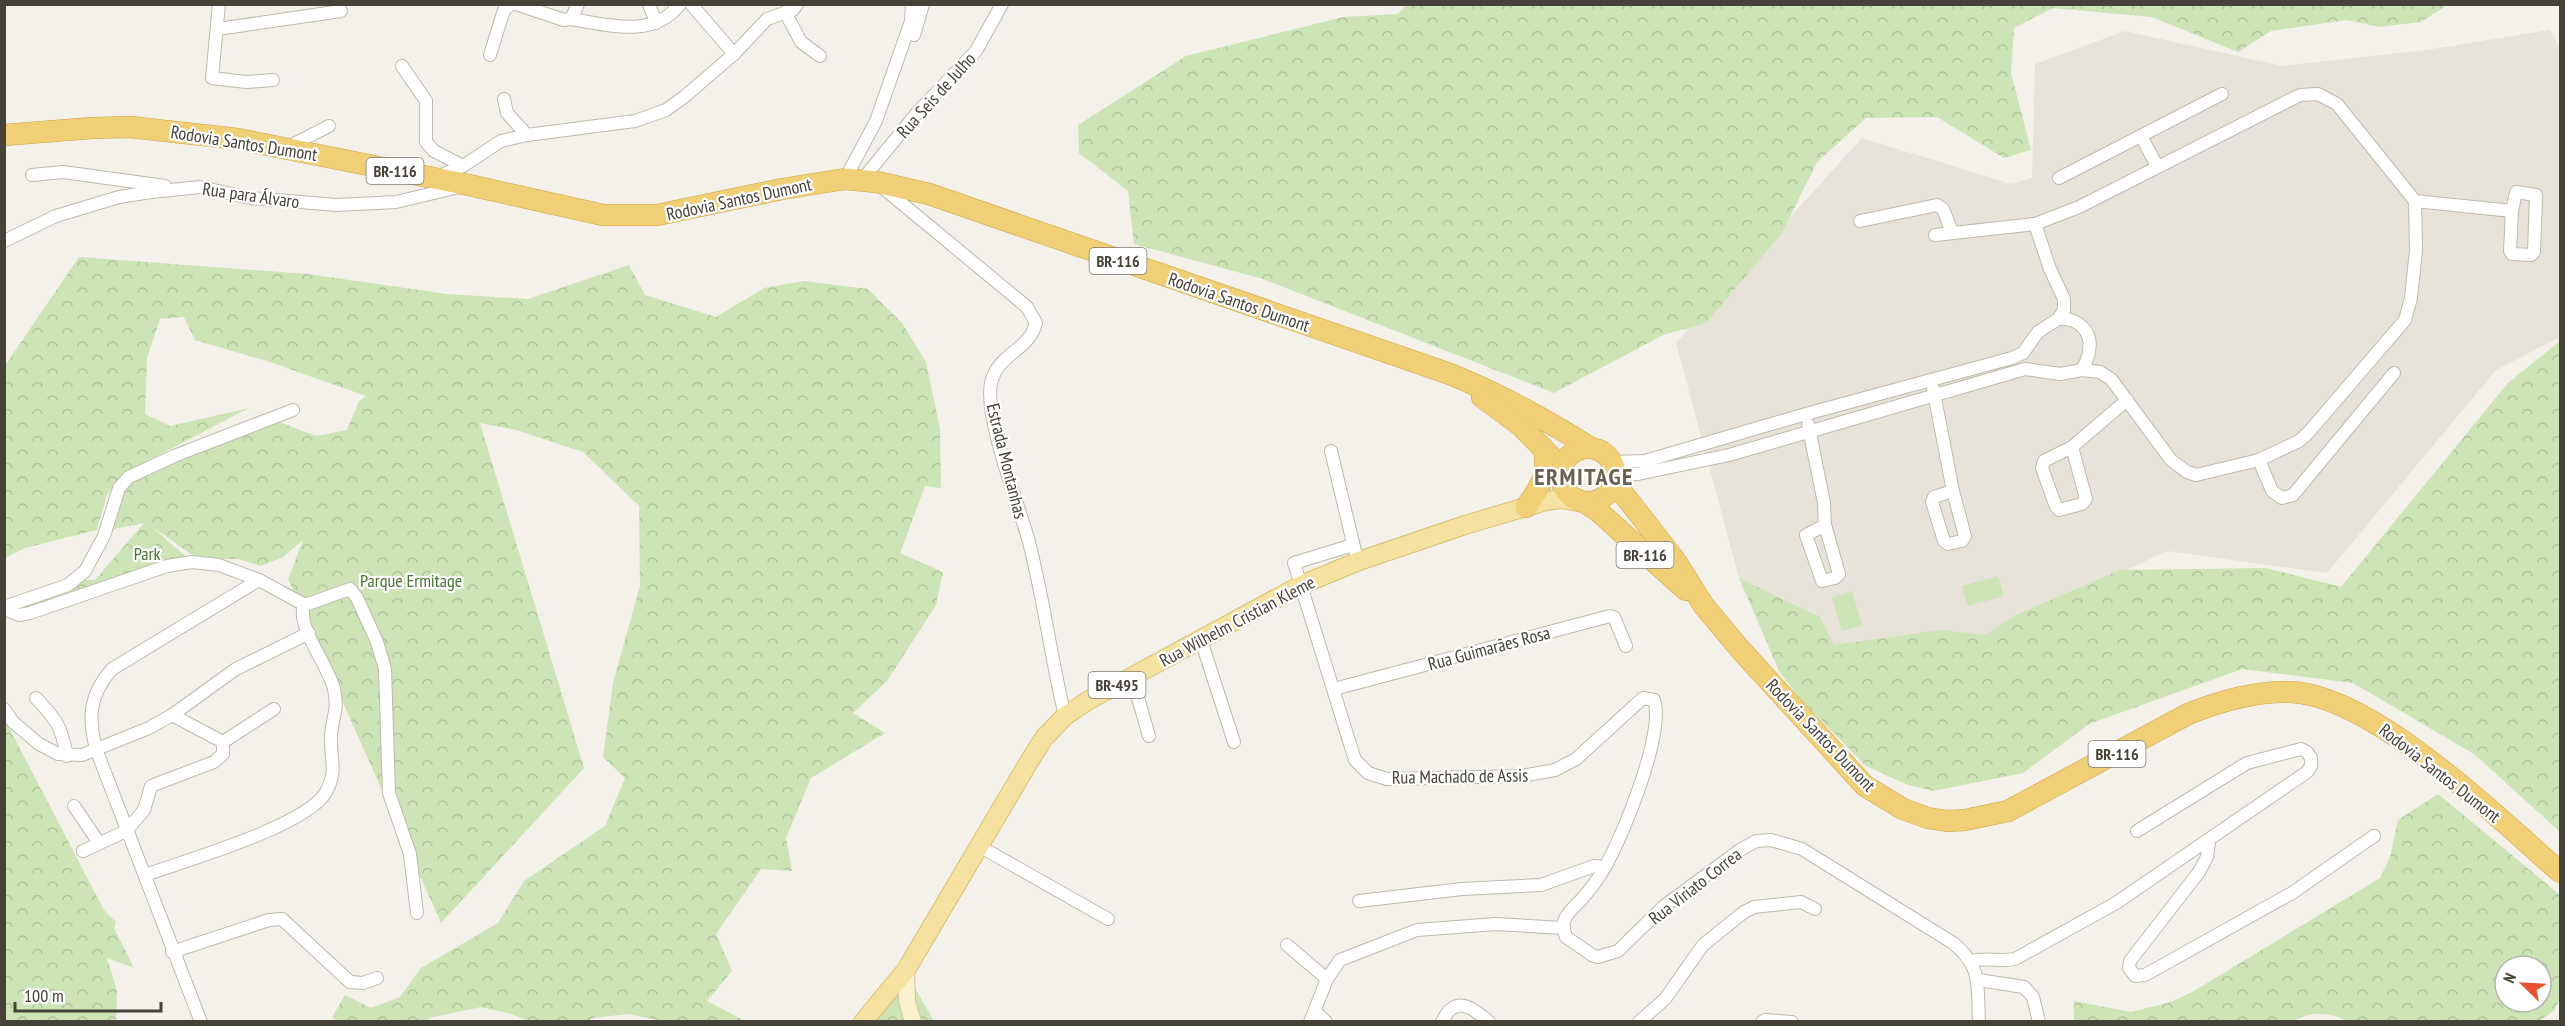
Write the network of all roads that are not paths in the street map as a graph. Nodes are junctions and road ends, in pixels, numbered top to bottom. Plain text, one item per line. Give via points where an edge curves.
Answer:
1 (219, 4) edge
2 (513, 4) edge
3 (578, 4) edge
4 (649, 4) edge
5 (680, 4) edge
6 (691, 4) edge
7 (797, 4) edge
8 (912, 4) edge
9 (923, 4) edge
10 (1002, 4) edge
11 (341, 11) dead end
12 (785, 12) junction
13 (571, 19) junction
14 (656, 23) junction
15 (218, 29) junction
16 (489, 54) dead end
17 (734, 54) junction
18 (820, 56) dead end
19 (897, 61) junction
20 (402, 66) dead end
21 (273, 80) dead end
22 (2222, 94) dead end
23 (504, 99) dead end
24 (329, 126) dead end
25 (4, 135) edge
26 (527, 135) junction
27 (2141, 136) junction
28 (287, 148) junction
29 (2157, 166) junction
30 (32, 175) dead end
31 (466, 175) junction
32 (2059, 178) dead end
33 (862, 180) junction
34 (178, 189) junction
35 (2415, 201) junction
36 (2512, 211) junction
37 (1860, 221) dead end
38 (2035, 224) junction
39 (1952, 232) junction
40 (1935, 235) dead end
41 (4, 241) edge
42 (2058, 319) junction
43 (2031, 342) junction
44 (2039, 369) junction
45 (2082, 370) junction
46 (2394, 373) dead end
47 (1450, 374) junction
48 (1931, 381) junction
49 (1935, 395) junction
50 (2127, 400) junction
51 (293, 410) dead end
52 (1806, 414) junction
53 (1809, 431) junction
54 (2072, 447) junction
55 (1591, 448) junction
56 (1544, 450) junction
57 (1331, 451) dead end
58 (2259, 459) junction
59 (1561, 471) junction
60 (1614, 473) junction
61 (1953, 491) dead end
62 (1584, 503) junction
63 (1526, 507) junction
64 (1825, 525) dead end
65 (1356, 553) junction
66 (259, 580) junction
67 (1301, 585) junction
68 (305, 605) junction
69 (1704, 606) junction
70 (4, 608) edge
71 (309, 633) junction
72 (1201, 640) junction
73 (1626, 646) dead end
74 (1132, 677) junction
75 (1334, 689) junction
76 (36, 698) dead end
77 (4, 709) edge
78 (274, 709) dead end
79 (172, 715) junction
80 (1065, 716) junction
81 (1149, 736) dead end
82 (223, 742) junction
83 (1234, 742) dead end
84 (96, 749) junction
85 (67, 756) junction
86 (74, 806) dead end
87 (126, 831) junction
88 (2138, 831) dead end
89 (2374, 836) dead end
90 (2209, 842) junction
91 (99, 843) junction
92 (980, 846) junction
93 (83, 850) dead end
94 (1605, 867) junction
95 (2560, 872) edge
96 (145, 875) junction
97 (1359, 901) dead end
98 (1815, 909) dead end
99 (417, 913) dead end
100 (1108, 919) dead end
101 (1563, 928) junction
102 (1287, 945) dead end
103 (172, 952) junction
104 (1971, 961) junction
105 (906, 970) junction
106 (377, 978) dead end
107 (1327, 980) junction
108 (1978, 980) junction
109 (1312, 1016) edge
110 (201, 1022) edge
111 (863, 1022) edge
112 (913, 1022) edge
113 (1326, 1022) edge
114 (1442, 1022) edge
115 (1489, 1022) edge
116 (1639, 1022) edge
117 (1762, 1022) edge
118 (1792, 1022) edge
119 (1979, 1022) edge
120 (2039, 1022) edge

1 - 15 street
2 - 13 street via 558,19
2 - 16 street via 504,10
3 - 13 street
4 - 14 street
5 - 14 street via 670,17
6 - 17 street
7 - 12 street
8 - 19 street via 911,21
9 - 19 street via 918,25
10 - 33 street, Rua Seis de Julho via 976,51 917,113
11 - 15 street
12 - 17 street via 767,19
12 - 18 street via 801,42
13 - 14 street via 641,27
15 - 21 street via 214,80
17 - 26 street via 684,97 652,116
19 - 33 street via 876,121
20 - 31 street via 426,101 426,142
22 - 27 street
23 - 26 street via 507,113
24 - 28 street
25 - 28 highway, Rodovia Santos Dumont / BR-116 via 130,128
26 - 31 street via 501,141
27 - 29 street
27 - 32 street
28 - 31 highway, Rodovia Santos Dumont / BR-116 via 433,179
29 - 35 street via 2300,95 2318,94 2345,112
29 - 38 street via 2079,207
30 - 34 street via 63,172
31 - 33 highway, Rodovia Santos Dumont / BR-116 via 603,215 637,216 657,216 782,189
31 - 34 street, Rua para Álvaro via 396,202 337,205 250,198 200,187
33 - 47 highway, Rodovia Santos Dumont / BR-116 via 929,194
33 - 80 street, Estrada Montanhas via 1027,307 1036,323 1028,341 995,372 990,394 994,423 1031,553
34 - 41 street, Rua para Álvaro via 119,197 56,216
35 - 36 street
35 - 58 street via 2416,250 2405,320 2308,433
36 - 36 street via 2510,251 2531,255 2536,195 2516,192
37 - 39 street via 1937,205 1944,209
38 - 39 street
38 - 42 street via 2064,299 2064,310
39 - 40 street
42 - 43 street via 2038,332
42 - 45 street via 2078,322 2086,333 2090,350
43 - 44 street via 2031,354
43 - 48 street via 2023,353 2012,358
44 - 45 street via 2060,374
44 - 49 street via 2025,369
45 - 50 street via 2100,372
46 - 58 street via 2293,495 2282,498 2272,491
47 - 55 highway, BR-116 via 1536,413
47 - 56 highway, BR-116 via 1521,426
48 - 49 street
48 - 52 street
49 - 53 street
49 - 61 street
50 - 54 street
50 - 58 street via 2171,459 2187,472 2205,474
51 - 70 street via 129,477 119,488 104,536 85,571 68,585
52 - 53 street
52 - 60 street
53 - 60 street via 1638,474
53 - 64 street
54 - 54 street via 2046,458 2042,465 2059,510 2082,504 2086,499
55 - 59 highway via 1580,450
55 - 60 highway, BR-116 via 1600,450
56 - 59 highway, BR-116
56 - 63 highway via 1547,472
57 - 65 street
59 - 62 highway, BR-116 via 1566,493
59 - 63 main road, BR-495
60 - 62 highway via 1603,496
60 - 69 highway, BR-116
62 - 63 main road, BR-495 via 1560,499
62 - 69 highway, BR-116 via 1598,511
63 - 65 main road, Rua Wilhelm Cristian Kleme / BR-495
65 - 67 main road, Rua Wilhelm Cristian Kleme / BR-495
66 - 68 street
66 - 70 street via 219,565 192,562 167,566 30,613 19,615
66 - 84 street via 112,669 103,679 92,709 90,723
67 - 72 main road, Rua Wilhelm Cristian Kleme / BR-495
67 - 75 street, Rua Machado de Assis
68 - 71 street via 302,613
68 - 99 street via 350,589 377,642 387,685 389,793 410,854
69 - 95 highway, Rodovia Santos Dumont / BR-116 via 1865,786 1903,809 1928,818 1965,820 2007,811 2188,714 2265,693 2292,692 2319,697 2380,726 2442,771
71 - 79 street via 236,669
71 - 96 street via 328,670 336,700 331,740 334,766 323,796 273,828
72 - 74 main road, Rua Wilhelm Cristian Kleme / BR-495
72 - 83 street
73 - 75 street, Rua Guimarães Rosa via 1614,617 1610,616
74 - 80 main road, Rua Wilhelm Cristian Kleme / BR-495
74 - 81 street
75 - 94 street, Rua Machado de Assis via 1355,760 1368,773 1387,779 1522,776 1555,770 1576,759 1643,698 1654,700 1657,708 1653,739 1633,804
76 - 85 street via 56,719
77 - 85 street via 26,735
78 - 82 street
79 - 82 street
79 - 84 street
80 - 92 main road, Rua Wilhelm Cristian Kleme / BR-495 via 1044,738
82 - 87 street via 223,754 214,762 151,786 144,810
84 - 85 street
84 - 87 street
86 - 91 street
87 - 91 street
87 - 96 street
88 - 90 street via 2247,763 2297,749 2307,752 2312,762 2307,772
89 - 90 street via 2292,893 2145,975 2135,976 2129,968 2130,961 2199,872
90 - 104 street via 2116,903 2015,959
91 - 93 street
92 - 100 street
92 - 105 main road, Rua Wilhelm Cristian Kleme / BR-495
94 - 97 street via 1594,866 1541,885
94 - 101 street via 1565,919
96 - 103 street
98 - 116 street via 1801,902 1754,907 1744,912 1704,945 1665,999
101 - 104 street, Rua Viriato Correa via 1566,937 1592,955 1618,951 1663,907 1714,869 1756,841 1771,840 1802,849 1953,943
101 - 107 street via 1496,924 1417,930 1340,960
102 - 107 street
103 - 106 street via 282,919 350,982
103 - 110 street
104 - 108 street, Rua Viriato Correa
105 - 111 main road, Rua Wilhelm Cristian Kleme / BR-495
105 - 112 street via 907,1001
107 - 109 street
108 - 119 street, Rua Viriato Correa
108 - 120 street via 2024,987 2033,997
109 - 113 street
114 - 115 street via 1448,1011 1462,1005 1472,1007
117 - 118 street

